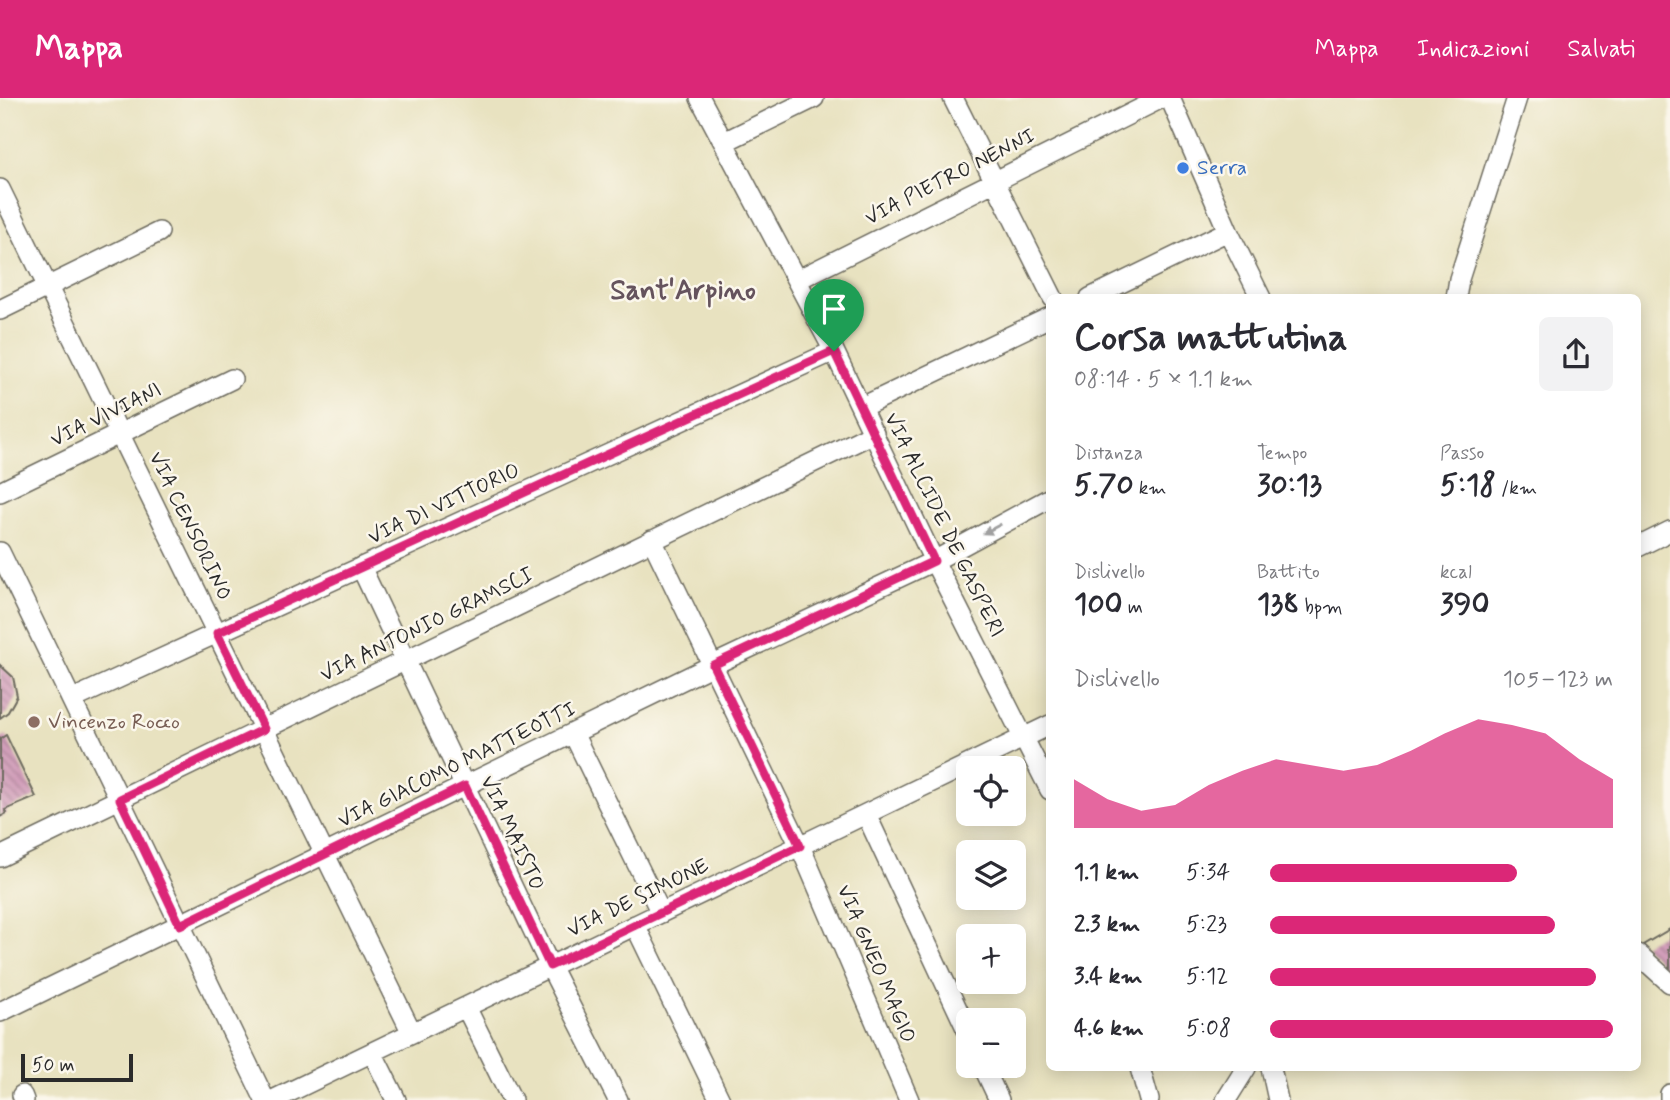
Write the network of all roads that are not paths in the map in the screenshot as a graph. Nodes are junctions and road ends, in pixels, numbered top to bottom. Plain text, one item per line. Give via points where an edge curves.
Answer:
1 (701, 98) edge
2 (814, 98) edge
3 (953, 98) edge
4 (1162, 98) edge
5 (1170, 98) edge
6 (1517, 98) edge
7 (724, 142) junction
8 (993, 181) junction
9 (0, 189) edge
10 (1228, 231) junction
11 (159, 232) dead end
12 (797, 280) junction
13 (48, 287) junction
14 (1051, 294) edge
15 (1098, 294) edge
16 (1259, 294) edge
17 (1457, 294) edge
18 (0, 310) edge
19 (1046, 319) edge
20 (834, 351) junction
21 (232, 379) dead end
22 (862, 407) junction
23 (874, 433) junction
24 (120, 434) junction
25 (0, 492) edge
26 (1046, 500) edge
27 (1670, 531) edge
28 (652, 540) junction
29 (1641, 546) edge
30 (0, 552) edge
31 (934, 561) junction
32 (361, 567) junction
33 (217, 633) junction
34 (405, 660) junction
35 (713, 665) junction
36 (73, 699) junction
37 (1046, 727) edge
38 (264, 729) junction
39 (573, 733) junction
40 (1024, 738) junction
41 (1046, 782) edge
42 (465, 786) junction
43 (120, 799) junction
44 (866, 814) junction
45 (800, 846) junction
46 (325, 854) junction
47 (0, 857) edge
48 (661, 913) junction
49 (180, 925) junction
50 (635, 925) junction
51 (1641, 957) edge
52 (550, 966) junction
53 (1670, 984) edge
54 (466, 1007) junction
55 (957, 1008) edge
56 (0, 1012) edge
57 (412, 1033) junction
58 (372, 1052) junction
59 (1141, 1071) edge
60 (1272, 1071) edge
61 (1243, 1072) edge
62 (989, 1078) edge
63 (1670, 1094) edge
64 (274, 1099) edge
65 (396, 1100) edge
66 (512, 1100) edge
67 (618, 1100) edge
68 (720, 1100) edge
69 (909, 1100) edge
70 (999, 1100) edge
71 (1149, 1100) edge
72 (1226, 1100) edge
73 (1278, 1100) edge
74 (1670, 1100) edge

1 - 7 street, VIA ALCIDE DE GASPERI
2 - 7 street
3 - 8 street
4 - 8 street, VIA PIETRO NENNI
5 - 10 street
6 - 17 street
7 - 12 street, VIA ALCIDE DE GASPERI
8 - 12 street, VIA PIETRO NENNI
8 - 14 street
9 - 13 street, VIA CENSORINO
10 - 15 street
10 - 16 street
11 - 13 street
12 - 20 street, VIA ALCIDE DE GASPERI
13 - 18 street
13 - 24 street, VIA CENSORINO
19 - 22 street
20 - 22 street, VIA ALCIDE DE GASPERI
20 - 32 street, VIA DI VITTORIO
21 - 24 street, VIA VIVIANI
22 - 23 street, VIA ALCIDE DE GASPERI
23 - 28 street, VIA ANTONIO GRAMSCI
23 - 31 street, VIA ALCIDE DE GASPERI
24 - 25 street, VIA VIVIANI
24 - 33 street, VIA CENSORINO
26 -> 31 street, VIA GIACOMO MATTEOTTI
27 - 29 street
28 - 34 street, VIA ANTONIO GRAMSCI
28 - 35 street, VIA GNEO MAGIO
30 - 36 street
31 - 35 street, VIA GIACOMO MATTEOTTI
31 - 40 street, VIA ALCIDE DE GASPERI
32 - 33 street, VIA DI VITTORIO
32 - 34 street, VIA MAISTO
33 - 36 street, VIA DI VITTORIO
33 - 38 street, VIA CENSORINO
34 - 38 street, VIA ANTONIO GRAMSCI
34 - 42 street, VIA MAISTO
35 - 39 street, VIA GIACOMO MATTEOTTI
35 - 45 street, VIA GNEO MAGIO
36 - 43 street
37 - 40 street, VIA DE SIMONE
38 - 43 street, VIA ANTONIO GRAMSCI
38 - 46 street, VIA CENSORINO
39 - 42 street, VIA GIACOMO MATTEOTTI
39 - 48 street
40 - 41 street, VIA ALCIDE DE GASPERI
40 - 44 street, VIA DE SIMONE
42 - 46 street, VIA GIACOMO MATTEOTTI
42 - 52 street, VIA MAISTO
43 - 47 street, VIA ANTONIO GRAMSCI
43 - 49 street
44 - 45 street, VIA DE SIMONE
44 - 55 street
45 - 48 street, VIA DE SIMONE
45 - 69 street, VIA GNEO MAGIO
46 - 49 street, VIA GIACOMO MATTEOTTI
46 - 57 street, VIA CENSORINO
48 - 50 street, VIA DE SIMONE
49 - 56 street, VIA GIACOMO MATTEOTTI
49 - 64 street
50 - 52 street, VIA DE SIMONE
50 - 68 street
51 - 53 street
52 - 54 street, VIA DE SIMONE
52 - 67 street, VIA MAISTO
54 - 57 street, VIA DE SIMONE
54 - 66 street
57 - 58 street, VIA DE SIMONE
58 - 64 street, VIA DE SIMONE
58 - 65 street
59 - 71 street
60 - 73 street
61 - 72 street
62 - 70 street
63 - 74 street

